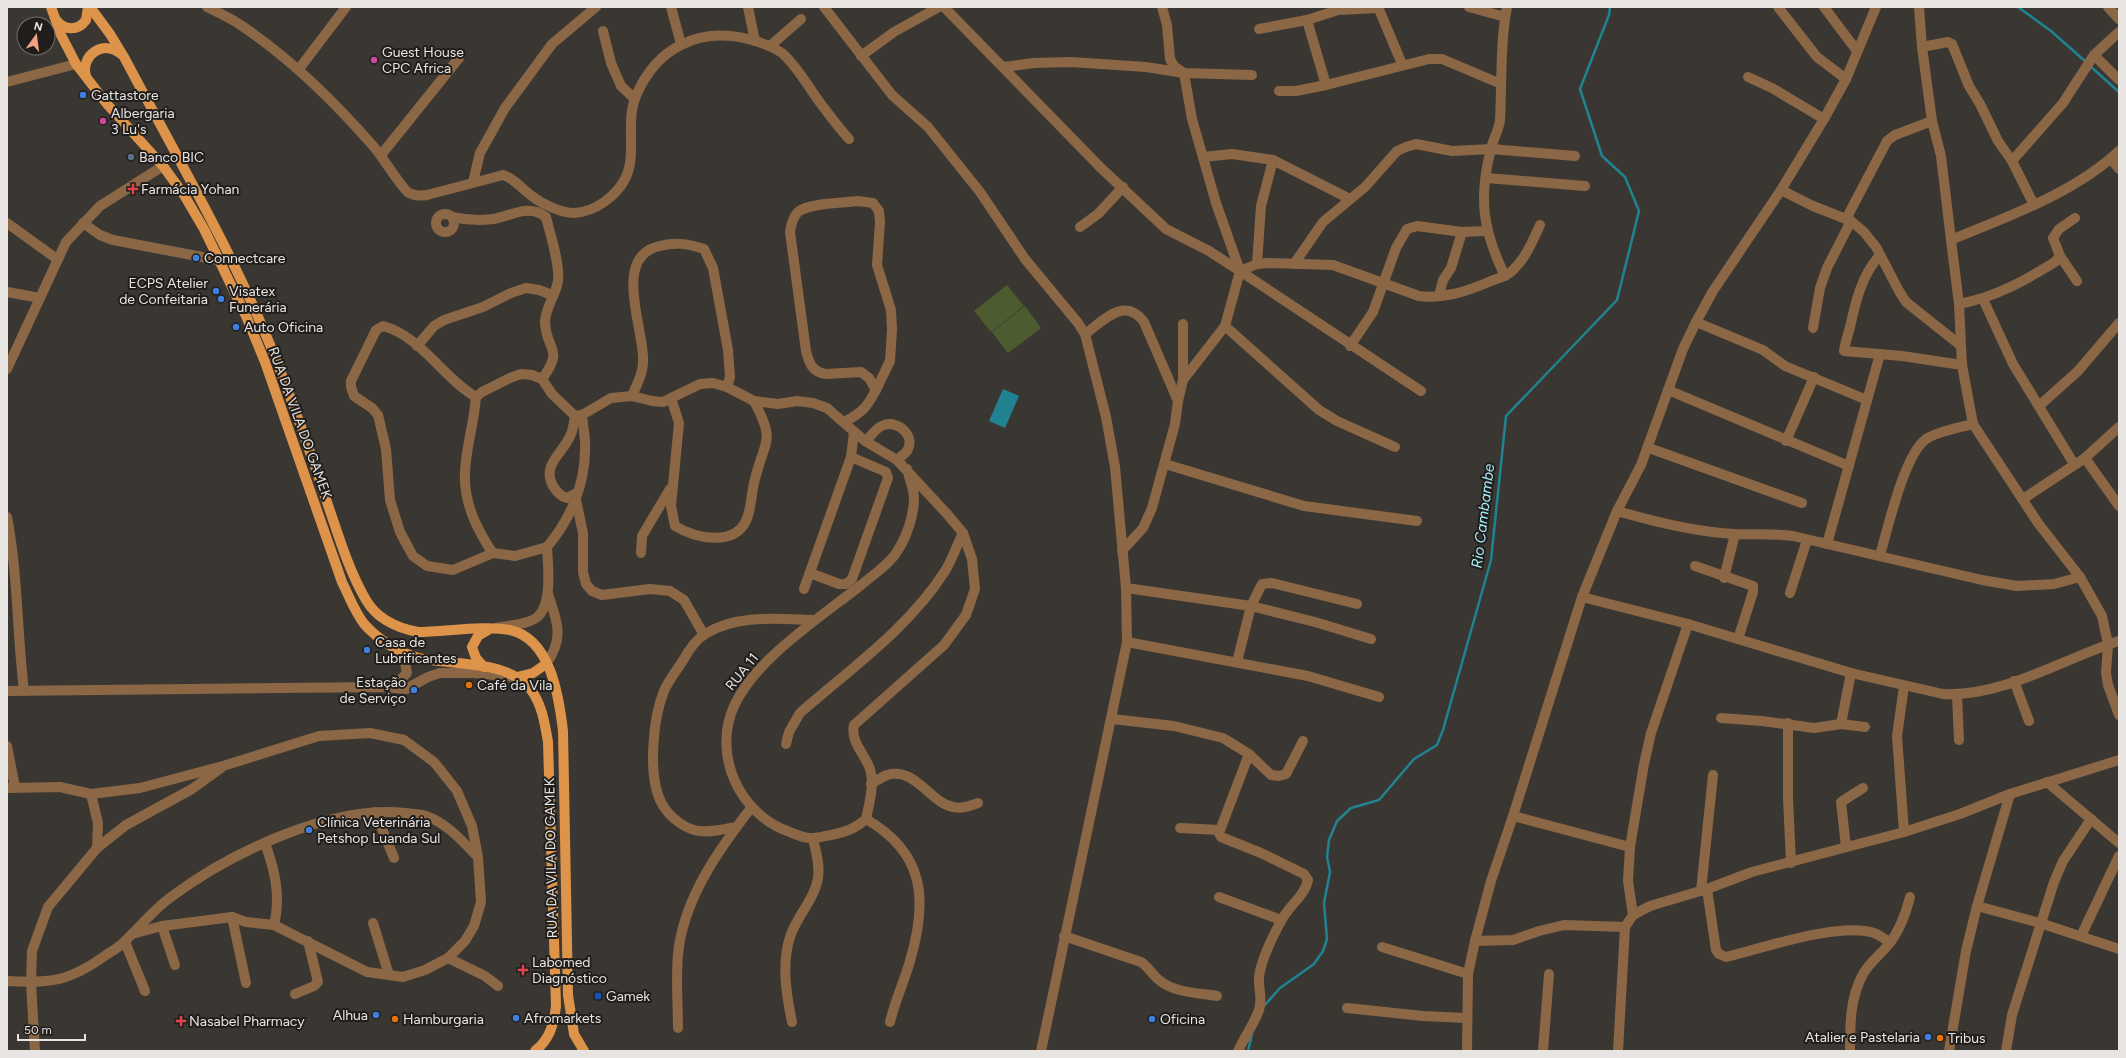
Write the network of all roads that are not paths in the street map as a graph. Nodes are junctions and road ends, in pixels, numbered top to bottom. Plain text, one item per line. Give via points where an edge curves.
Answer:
1 (89, 7) edge
2 (207, 7) edge
3 (346, 7) edge
4 (596, 7) edge
5 (671, 7) edge
6 (748, 7) edge
7 (824, 7) edge
8 (939, 7) edge
9 (944, 7) edge
10 (1162, 7) edge
11 (1378, 7) edge
12 (1469, 7) edge
13 (1778, 7) edge
14 (1824, 7) edge
15 (1876, 7) edge
16 (1919, 7) edge
17 (2108, 7) edge
18 (1506, 12) edge
19 (801, 19) dead end
20 (2119, 19) edge
21 (56, 20) edge
22 (1306, 20) junction
23 (56, 21) edge
24 (1259, 29) dead end
25 (603, 31) dead end
26 (2119, 32) edge
27 (755, 41) junction
28 (681, 44) junction
29 (770, 46) junction
30 (1922, 47) junction
31 (1857, 52) junction
32 (2094, 55) junction
33 (861, 56) junction
34 (124, 57) junction
35 (459, 58) dead end
36 (76, 64) junction
37 (1402, 64) junction
38 (1004, 67) junction
39 (299, 69) junction
40 (1184, 73) junction
41 (1252, 75) dead end
42 (1748, 77) dead end
43 (86, 78) junction
44 (1846, 79) junction
45 (2119, 80) edge
46 (7, 82) edge
47 (1501, 84) junction
48 (1326, 85) junction
49 (1279, 91) dead end
50 (635, 99) junction
51 (1824, 119) junction
52 (1932, 121) junction
53 (849, 140) dead end
54 (1491, 149) junction
55 (2119, 151) edge
56 (381, 155) junction
57 (1575, 156) dead end
58 (1203, 157) junction
59 (2111, 159) junction
60 (1272, 160) junction
61 (2012, 161) junction
62 (163, 166) junction
63 (2119, 169) edge
64 (1486, 178) junction
65 (473, 182) junction
66 (1585, 186) dead end
67 (1123, 187) junction
68 (1781, 190) junction
69 (1350, 199) junction
70 (2034, 204) junction
71 (452, 217) dead end
72 (2075, 218) dead end
73 (1849, 220) junction
74 (7, 223) edge
75 (83, 223) junction
76 (1540, 225) dead end
77 (1080, 227) dead end
78 (1487, 231) junction
79 (1462, 232) junction
80 (1951, 240) junction
81 (1880, 255) junction
82 (2060, 256) junction
83 (57, 259) junction
84 (218, 260) junction
85 (1257, 264) junction
86 (1294, 264) junction
87 (1240, 271) junction
88 (1505, 276) junction
89 (2077, 281) dead end
90 (1383, 283) junction
91 (8, 293) edge
92 (552, 295) junction
93 (1438, 296) junction
94 (40, 298) junction
95 (1983, 299) junction
96 (1959, 304) junction
97 (1696, 322) junction
98 (2119, 323) edge
99 (1183, 324) dead end
100 (1225, 326) junction
101 (1813, 328) dead end
102 (1086, 334) junction
103 (1960, 345) junction
104 (417, 346) junction
105 (1350, 346) junction
106 (1880, 354) junction
107 (1962, 365) junction
108 (7, 369) edge
109 (1814, 377) junction
110 (542, 379) junction
111 (1183, 380) junction
112 (727, 387) junction
113 (876, 390) junction
114 (1668, 390) junction
115 (1421, 391) dead end
116 (632, 396) junction
117 (476, 397) junction
118 (671, 398) junction
119 (1867, 400) junction
120 (754, 401) junction
121 (1178, 401) junction
122 (2039, 406) junction
123 (579, 416) junction
124 (844, 422) junction
125 (1973, 424) junction
126 (2119, 427) edge
127 (860, 437) junction
128 (1786, 441) junction
129 (1395, 447) dead end
130 (1649, 448) junction
131 (851, 457) junction
132 (2085, 458) junction
133 (897, 460) junction
134 (1165, 464) junction
135 (2074, 464) junction
136 (1849, 466) junction
137 (907, 469) junction
138 (672, 486) junction
139 (577, 496) junction
140 (2023, 499) junction
141 (1802, 503) dead end
142 (2119, 506) edge
143 (1617, 512) junction
144 (7, 517) edge
145 (1417, 522) dead end
146 (963, 533) junction
147 (1735, 534) junction
148 (1807, 540) junction
149 (1827, 544) junction
150 (547, 547) junction
151 (1122, 551) junction
152 (493, 553) junction
153 (641, 553) dead end
154 (1880, 555) junction
155 (1695, 566) dead end
156 (810, 573) junction
157 (2080, 577) junction
158 (1724, 578) junction
159 (1126, 588) junction
160 (804, 589) dead end
161 (1790, 593) dead end
162 (548, 594) junction
163 (1582, 597) junction
164 (1357, 604) dead end
165 (1251, 606) junction
166 (814, 620) junction
167 (1688, 624) junction
168 (490, 630) junction
169 (704, 635) junction
170 (1371, 639) dead end
171 (1738, 639) junction
172 (2119, 640) edge
173 (1127, 642) junction
174 (2108, 644) junction
175 (400, 651) junction
176 (1237, 662) junction
177 (546, 664) junction
178 (484, 667) junction
179 (1851, 674) junction
180 (517, 677) junction
181 (2014, 681) junction
182 (1904, 686) junction
183 (383, 687) junction
184 (7, 691) edge
185 (24, 691) junction
186 (1958, 695) junction
187 (1379, 697) dead end
188 (2119, 715) edge
189 (1721, 718) dead end
190 (1112, 719) junction
191 (2029, 721) dead end
192 (1788, 723) junction
193 (1841, 724) junction
194 (1865, 727) dead end
195 (1959, 740) dead end
196 (1303, 741) dead end
197 (786, 744) dead end
198 (7, 746) edge
199 (1249, 754) junction
200 (2119, 760) edge
201 (223, 766) junction
202 (1713, 775) dead end
203 (2047, 782) junction
204 (871, 784) junction
205 (11, 787) edge
206 (1863, 788) dead end
207 (91, 794) junction
208 (2010, 794) junction
209 (978, 803) dead end
210 (751, 808) junction
211 (375, 812) junction
212 (1513, 816) junction
213 (2091, 819) junction
214 (866, 820) junction
215 (736, 827) junction
216 (1180, 828) dead end
217 (1219, 830) junction
218 (1904, 832) junction
219 (813, 838) junction
220 (265, 843) junction
221 (2119, 843) edge
222 (1630, 847) junction
223 (1846, 847) junction
224 (97, 848) junction
225 (2119, 856) edge
226 (478, 857) junction
227 (394, 858) dead end
228 (1791, 863) junction
229 (1704, 890) junction
230 (1910, 896) dead end
231 (1219, 897) dead end
232 (1977, 906) junction
233 (1632, 915) junction
234 (232, 917) junction
235 (1281, 920) junction
236 (373, 923) dead end
237 (2040, 923) junction
238 (274, 925) junction
239 (162, 926) junction
240 (1625, 927) junction
241 (132, 934) junction
242 (1064, 936) junction
243 (2081, 936) junction
244 (308, 941) junction
245 (1475, 941) junction
246 (125, 942) junction
247 (1890, 943) junction
248 (1382, 948) dead end
249 (2119, 949) edge
250 (448, 958) junction
251 (175, 965) dead end
252 (1468, 974) junction
253 (1549, 974) dead end
254 (389, 975) junction
255 (7, 981) edge
256 (31, 983) junction
257 (246, 983) dead end
258 (498, 986) dead end
259 (145, 991) dead end
260 (295, 994) dead end
261 (1217, 996) dead end
262 (1347, 1008) dead end
263 (1466, 1018) junction
264 (792, 1022) dead end
265 (890, 1022) dead end
266 (678, 1028) dead end
267 (36, 1051) edge
268 (535, 1051) edge
269 (584, 1051) edge
270 (1041, 1051) edge
271 (1238, 1051) edge
272 (1466, 1051) edge
273 (1543, 1051) edge
274 (1618, 1051) edge
275 (1850, 1051) edge
276 (1949, 1051) edge
277 (2006, 1051) edge

1 - 21 main road via 86,20 78,27 66,28
1 - 34 main road, RUA DA VILA DO GAMEK
2 - 39 street via 239,23
3 - 39 street
4 - 65 street via 552,44 505,108 480,153
5 - 28 street
6 - 27 street
7 - 33 street
8 - 33 street via 894,32
9 - 38 street
10 - 40 street via 1168,25 1170,59 1174,66
11 - 22 street via 1338,10
11 - 37 street
12 - 18 street
13 - 44 street via 1816,57
14 - 31 street
15 - 31 street
16 - 30 street
17 - 20 street
18 - 47 street
19 - 29 street
22 - 24 street
22 - 48 street
23 - 36 main road, RUA DA VILA DO GAMEK
25 - 50 street via 611,63 621,86
26 - 32 street
27 - 28 street via 713,35
27 - 29 street
28 - 50 street via 654,66 643,81
29 - 53 street via 782,53 792,64
30 - 52 street
30 - 61 street via 1948,42 1952,44 1969,86 1998,141
31 - 44 street
32 - 45 street
32 - 61 street via 2063,103
33 - 102 street via 892,95 928,127 980,192 1025,259
34 - 43 main road via 109,48 95,50 85,64
34 - 168 main road, RUA DA VILA DO GAMEK via 212,223 262,326 346,554 367,602 388,622 408,630
35 - 56 street
36 - 43 main road, RUA DA VILA DO GAMEK
36 - 46 street
37 - 47 street via 1442,59
37 - 48 street
38 - 40 street via 1071,62 1146,67
38 - 67 street via 1101,168
39 - 56 street via 323,91
40 - 41 street
40 - 58 street via 1192,119
42 - 51 street via 1758,80
43 - 62 main road, RUA DA VILA DO GAMEK via 106,104
44 - 51 street
47 - 54 street via 1500,122
48 - 49 street via 1296,91
50 - 65 street via 630,116 630,165 627,176 614,195 589,210 574,213 564,211 532,196 515,181 503,175
51 - 68 street
52 - 73 street via 1895,135 1887,142
52 - 80 street via 1941,156
54 - 57 street
54 - 64 street
54 - 69 street via 1452,151 1416,144 1406,147 1397,152 1365,187
55 - 59 street
56 - 65 street via 408,193 418,196
58 - 60 street via 1232,154
58 - 87 street via 1220,219
59 - 63 street
59 - 70 street via 2069,186
60 - 69 street
60 - 85 street via 1261,206
61 - 70 street
62 - 75 street via 100,206
62 - 84 main road, RUA DA VILA DO GAMEK via 196,216
64 - 66 street
64 - 78 street via 1484,208
67 - 77 street via 1098,214
67 - 87 street via 1166,229 1209,251
68 - 73 street
68 - 97 street via 1713,291
69 - 86 street via 1323,222
70 - 80 street
71 - 92 street via 469,220 493,219 530,209 540,212 546,217 556,266 558,281
72 - 82 street via 2059,229 2053,238
73 - 81 street via 1864,232
73 - 101 street via 1820,288
74 - 83 street
75 - 83 street via 66,242
75 - 84 street via 100,235 114,240
76 - 88 street via 1520,261
78 - 79 street
78 - 88 street
79 - 90 street via 1417,226 1406,229
79 - 93 street via 1451,268 1443,280
80 - 96 street
81 - 103 street via 1906,302
81 - 106 street via 1872,264 1856,299 1844,349 1848,353
82 - 89 street
82 - 95 street via 2056,262 2021,283
83 - 94 street
84 - 175 main road, RUA DA VILA DO GAMEK via 265,362 332,556 353,607 365,624
85 - 86 street
85 - 87 street
86 - 90 street via 1333,265
87 - 100 street
87 - 105 street
88 - 93 street via 1455,294
90 - 93 street via 1419,296
90 - 105 street via 1373,312
91 - 94 street
92 - 104 street via 526,288 511,293 483,307 444,320 434,326
92 - 110 street via 545,322 554,351 554,361
94 - 108 street
95 - 96 street
95 - 122 street via 2013,364
96 - 103 street
97 - 109 street via 1763,350 1785,366
97 - 114 street
98 - 122 street via 2078,371
99 - 111 street
100 - 111 street
100 - 129 street via 1319,410 1344,425
102 - 121 street via 1120,310 1129,309 1138,314 1144,322
102 - 151 street via 1115,467
103 - 107 street
104 - 117 street
104 - 152 street via 395,330 379,327 351,381 354,396 372,408 380,421 386,448 390,500 400,532 412,556 421,564 441,570 453,570
105 - 115 street
106 - 107 street
106 - 119 street
107 - 125 street
109 - 119 street
109 - 128 street
110 - 117 street via 532,374 521,374
110 - 123 street via 552,394
111 - 121 street
112 - 116 street via 730,377 728,350 713,268 704,249 685,243 666,244 648,250 635,266 634,295 644,359
112 - 118 street via 713,383 700,384
112 - 120 street
113 - 113 street via 890,361 892,345 891,310 877,265 879,211 873,203 858,201 808,208 795,217 790,232 809,361 812,367 821,373 861,372
113 - 124 street via 867,407 857,416
114 - 128 street
114 - 130 street
116 - 118 street via 658,402
116 - 123 street via 611,398
117 - 152 street via 465,457 464,484 470,511 485,543
118 - 138 street via 679,423
119 - 136 street
120 - 124 street via 778,404 813,402 827,408
120 - 138 street via 764,420 768,437 755,478 750,511 741,529 734,534 710,538 687,533 675,526 671,506
121 - 134 street
122 - 135 street
123 - 139 street via 585,450
123 - 139 street via 571,435 553,460 549,471 550,480 561,496
124 - 127 street
125 - 140 street
125 - 154 street via 1933,436 1917,448 1903,480
126 - 132 street
127 - 131 street
127 - 133 street
127 - 133 street via 885,424 898,425 907,434 909,446 906,453
128 - 136 street
130 - 141 street
130 - 143 street
131 - 156 street
131 - 156 street via 886,472 888,478 852,579 846,584 839,584
132 - 135 street
132 - 142 street
133 - 137 street
134 - 145 street via 1304,506
134 - 151 street via 1152,508 1143,528
135 - 140 street
136 - 149 street
137 - 146 street
137 - 166 street, RUA 11 via 914,498 909,526 898,551 875,573
138 - 153 street via 642,536
139 - 150 street via 560,532
139 - 169 street via 584,572 586,584 592,591 602,595 650,589 670,591 684,600
140 - 157 street via 2038,523
143 - 147 street via 1664,525
143 - 163 street
144 - 185 street via 15,567
146 - 197 street via 946,570 926,598 906,620 800,713
146 - 204 street via 972,559 974,589 966,615 944,645 854,725 852,732 870,770
147 - 148 street via 1777,533
147 - 158 street
148 - 149 street
148 - 161 street
149 - 154 street
150 - 152 street via 515,556
150 - 162 street
151 - 159 street
154 - 157 street via 2017,586 2054,584
155 - 158 street
156 - 160 street
157 - 174 street via 2102,616
158 - 171 street via 1753,586
159 - 165 street
159 - 173 street
162 - 168 street via 536,618
162 - 177 street via 559,627 555,647
163 - 167 street
163 - 212 street
164 - 165 street via 1266,583 1259,588
165 - 170 street
165 - 176 street
166 - 169 street via 760,619 730,623
166 - 210 street, RUA 11 via 761,667 746,684 734,705 728,723 726,743 729,765 736,785
167 - 171 street
167 - 222 street via 1651,733
168 - 177 main road, RUA DA VILA DO GAMEK via 510,630 528,638
168 - 178 main road via 478,636 472,647 476,658
169 - 215 street via 688,652 664,690 657,719 654,775 662,804 683,826 696,830
171 - 179 street
172 - 174 street
173 - 176 street
173 - 190 street
174 - 181 street
174 - 188 street via 2106,673
175 - 178 main road, RUA DA VILA DO GAMEK via 437,661
175 - 183 street via 407,673 396,684
176 - 187 street via 1308,676
177 - 180 main road via 534,674
177 - 269 main road, RUA DA VILA DO GAMEK via 557,692 564,731 568,995 574,1034
178 - 180 main road, RUA DA VILA DO GAMEK
179 - 182 street
179 - 193 street
180 - 183 street via 440,673 406,689
180 - 268 main road, RUA DA VILA DO GAMEK via 525,682 537,700 548,742 556,1006 555,1019 549,1035
181 - 186 street
181 - 191 street
182 - 186 street
182 - 218 street via 1897,736
183 - 185 street
184 - 185 street
186 - 195 street
189 - 192 street
190 - 199 street via 1199,731 1223,738
190 - 242 street
192 - 193 street via 1820,728
192 - 228 street
193 - 194 street
196 - 199 street via 1286,774 1279,776 1271,775
198 - 205 street
199 - 217 street
200 - 203 street
201 - 207 street via 140,788
201 - 224 street via 192,789 126,826
201 - 226 street via 319,736 370,733 404,740 434,762 458,791 472,826
202 - 229 street
203 - 208 street
203 - 213 street
204 - 209 street via 888,775 905,776 915,780 953,807
204 - 214 street
205 - 207 street via 60,787
206 - 223 street via 1841,802
207 - 224 street via 98,823
208 - 218 street
208 - 232 street
210 - 215 street
210 - 219 street, RUA 11 via 782,830
211 - 220 street via 310,825
211 - 226 street via 426,816 451,831
211 - 227 street
212 - 222 street
212 - 245 street via 1491,880
213 - 221 street
213 - 237 street via 2063,861
214 - 219 street, RUA 11 via 856,828
214 - 265 street via 882,829 898,843 911,860 918,884 919,924 910,962
215 - 266 street via 703,878 683,928 678,965
216 - 217 street
217 - 235 street via 1221,836 1304,874 1308,880 1304,890
218 - 223 street
219 - 264 street via 818,879 791,934 787,951 786,996
220 - 238 street via 277,882
220 - 241 street via 201,876 170,897
222 - 233 street via 1628,881
223 - 228 street
224 - 256 street via 48,907 32,951
225 - 243 street
226 - 250 street via 481,902 474,926 465,941
228 - 229 street via 1752,872
229 - 233 street via 1650,906
229 - 247 street via 1716,950 1722,956 1848,931 1873,933
230 - 247 street via 1901,924
231 - 235 street
232 - 237 street
232 - 276 street via 1966,951
233 - 240 street
234 - 238 street via 246,922
234 - 239 street
234 - 257 street
235 - 271 street via 1261,968 1259,978 1262,998 1259,1011
236 - 254 street
237 - 243 street
237 - 277 street via 2012,1015
238 - 244 street
239 - 241 street
239 - 251 street
240 - 245 street via 1564,925 1513,940
240 - 274 street
241 - 246 street
242 - 261 street via 1141,962 1150,968 1158,980 1169,986
242 - 270 street
243 - 249 street
244 - 254 street via 367,972
244 - 260 street via 318,982
245 - 252 street
246 - 256 street via 84,971 59,980
246 - 259 street
247 - 275 street via 1871,962 1856,989 1852,1006
248 - 252 street
250 - 254 street via 425,970 403,977
250 - 258 street via 485,976
252 - 263 street
253 - 273 street
255 - 256 street
256 - 267 street
262 - 263 street
263 - 272 street

